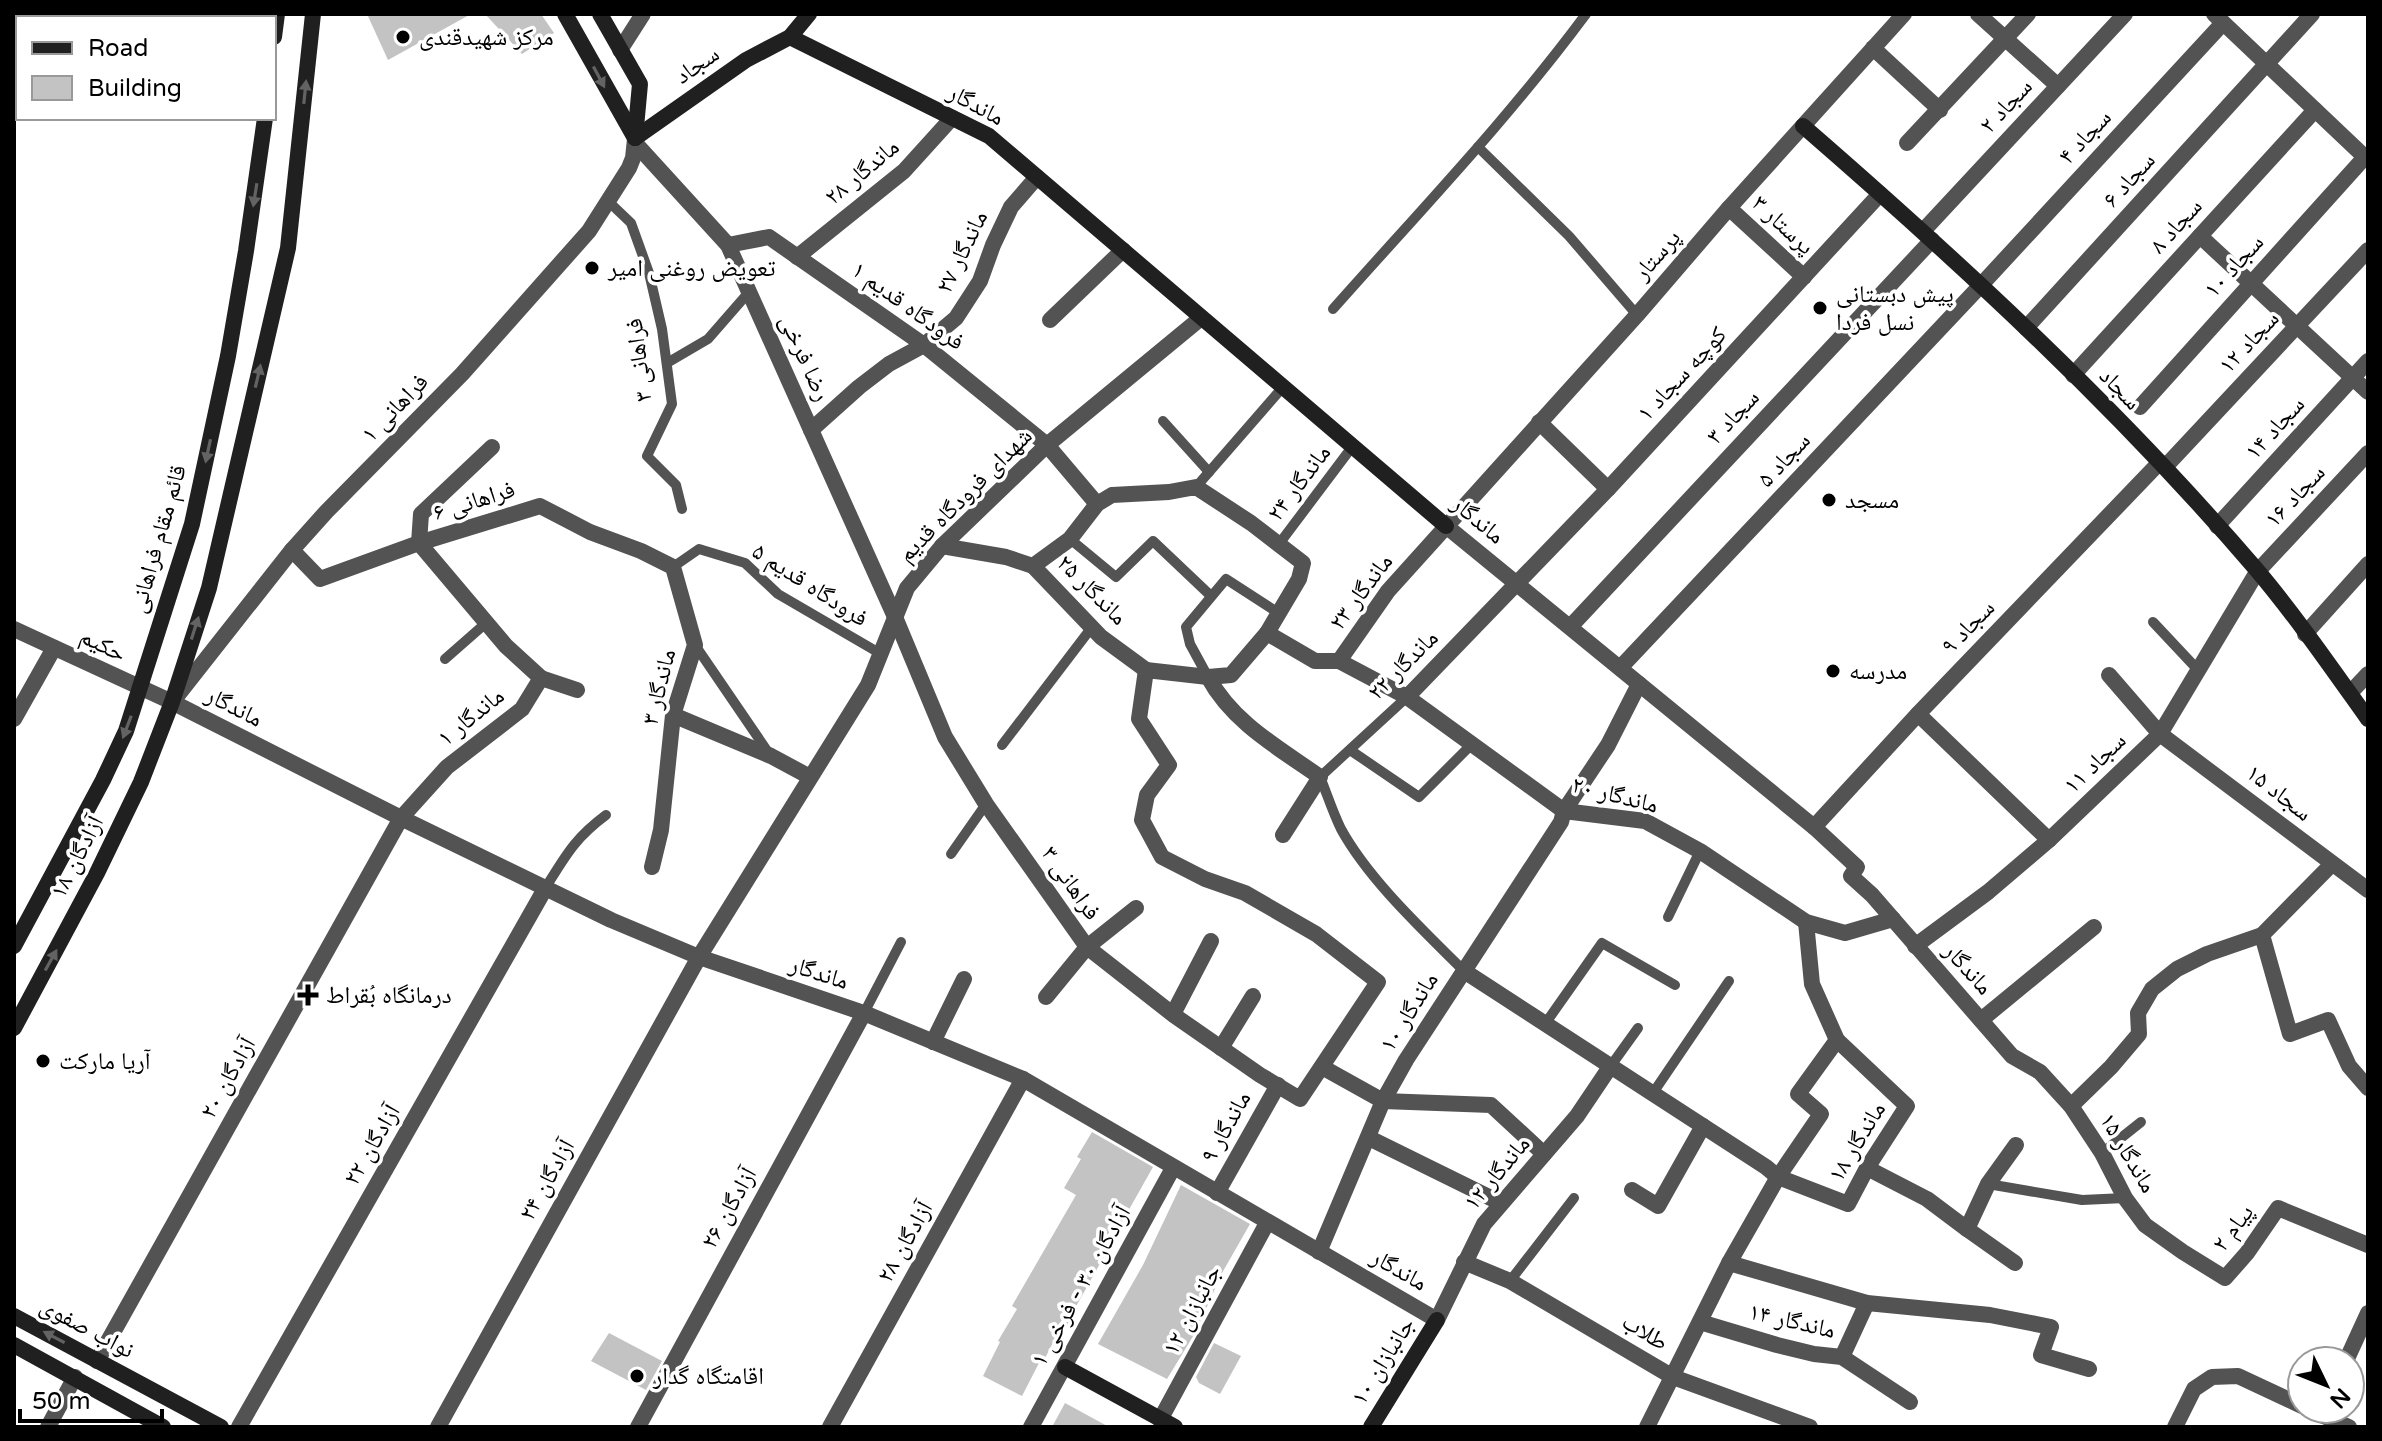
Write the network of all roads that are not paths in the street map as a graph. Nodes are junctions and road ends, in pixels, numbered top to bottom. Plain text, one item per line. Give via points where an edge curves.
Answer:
1 (313, 14) edge
2 (565, 14) edge
3 (600, 14) edge
4 (643, 14) edge
5 (809, 14) edge
6 (1586, 14) edge
7 (1904, 14) edge
8 (1978, 14) edge
9 (2028, 14) edge
10 (2125, 14) edge
11 (2312, 14) edge
12 (2219, 18) edge
13 (790, 37) junction
14 (2005, 39) junction
15 (1873, 48) junction
16 (620, 50) junction
17 (2267, 64) junction
18 (2058, 86) junction
19 (1940, 110) junction
20 (2315, 110) junction
21 (952, 118) junction
22 (265, 120) edge
23 (1803, 126) junction
24 (635, 141) junction
25 (1907, 143) dead end
26 (1478, 147) junction
27 (2366, 158) edge
28 (1037, 177) junction
29 (1880, 194) junction
30 (609, 202) junction
31 (1729, 208) junction
32 (1927, 236) junction
33 (2200, 236) junction
34 (728, 245) junction
35 (1123, 250) junction
36 (2368, 250) edge
37 (797, 257) junction
38 (1804, 277) junction
39 (1982, 284) junction
40 (2251, 284) junction
41 (749, 292) junction
42 (1333, 309) dead end
43 (1637, 315) junction
44 (1201, 318) junction
45 (1050, 320) dead end
46 (2297, 325) junction
47 (2026, 328) junction
48 (924, 345) junction
49 (2368, 361) edge
50 (667, 363) junction
51 (2073, 375) junction
52 (2353, 377) junction
53 (1283, 387) junction
54 (2368, 392) edge
55 (2140, 407) dead end
56 (1163, 421) dead end
57 (1539, 422) junction
58 (811, 430) junction
59 (1047, 445) junction
60 (492, 447) dead end
61 (1352, 447) junction
62 (2368, 453) edge
63 (2162, 465) junction
64 (1209, 472) junction
65 (1196, 487) junction
66 (1608, 489) junction
67 (1097, 504) junction
68 (682, 509) dead end
69 (1446, 526) junction
70 (2217, 526) junction
71 (1070, 539) junction
72 (419, 543) junction
73 (1279, 544) junction
74 (942, 546) junction
75 (292, 550) junction
76 (2368, 564) edge
77 (1033, 566) junction
78 (673, 567) junction
79 (2257, 572) junction
80 (1517, 584) junction
81 (1211, 596) junction
82 (1280, 614) junction
83 (895, 617) junction
84 (2153, 622) dead end
85 (486, 623) junction
86 (1092, 627) junction
87 (1570, 627) junction
88 (14, 629) edge
89 (1267, 633) junction
90 (2305, 634) junction
91 (695, 645) junction
92 (54, 648) junction
93 (881, 654) junction
94 (445, 659) dead end
95 (1339, 661) junction
96 (1620, 668) junction
97 (1146, 670) junction
98 (2199, 671) junction
99 (2368, 674) edge
100 (2109, 675) dead end
101 (1208, 677) junction
102 (541, 678) junction
103 (1639, 684) junction
104 (140, 689) junction
105 (577, 690) dead end
106 (2350, 693) junction
107 (1407, 697) junction
108 (172, 702) junction
109 (1918, 714) junction
110 (673, 715) junction
111 (14, 719) edge
112 (2368, 719) edge
113 (2160, 734) junction
114 (1472, 744) junction
115 (1002, 745) dead end
116 (1350, 750) junction
117 (771, 756) junction
118 (810, 777) junction
119 (1320, 777) junction
120 (986, 804) junction
121 (1564, 811) junction
122 (606, 815) dead end
123 (401, 818) junction
124 (1814, 827) junction
125 (1283, 835) dead end
126 (2049, 840) junction
127 (1700, 851) junction
128 (951, 854) dead end
129 (2332, 864) junction
130 (652, 867) dead end
131 (546, 887) junction
132 (2368, 890) edge
133 (1136, 908) dead end
134 (1668, 917) dead end
135 (1893, 919) junction
136 (1806, 922) junction
137 (2094, 927) dead end
138 (2262, 935) junction
139 (1211, 941) dead end
140 (901, 942) dead end
141 (14, 946) edge
142 (1915, 946) junction
143 (1087, 947) junction
144 (699, 957) junction
145 (1464, 971) junction
146 (964, 979) dead end
147 (1729, 981) dead end
148 (1675, 985) dead end
149 (1253, 996) dead end
150 (1046, 997) dead end
151 (864, 1013) junction
152 (1173, 1014) junction
153 (1981, 1020) junction
154 (1545, 1024) junction
155 (14, 1028) edge
156 (1638, 1028) dead end
157 (1837, 1040) junction
158 (933, 1042) junction
159 (1221, 1048) junction
160 (1322, 1067) junction
161 (1610, 1067) junction
162 (1023, 1079) junction
163 (1278, 1085) junction
164 (2368, 1088) edge
165 (1653, 1093) junction
166 (1383, 1101) junction
167 (2071, 1106) junction
168 (2141, 1122) dead end
169 (1703, 1126) junction
170 (1369, 1138) junction
171 (2016, 1145) dead end
172 (2102, 1153) junction
173 (1544, 1154) junction
174 (1173, 1168) junction
175 (1867, 1168) junction
176 (1778, 1177) junction
177 (1988, 1184) junction
178 (1632, 1190) dead end
179 (1217, 1193) junction
180 (1574, 1198) dead end
181 (2125, 1198) junction
182 (1501, 1203) junction
183 (1267, 1223) junction
184 (1967, 1229) junction
185 (2368, 1245) edge
186 (1319, 1252) junction
187 (1464, 1262) junction
188 (1729, 1263) junction
189 (2015, 1263) dead end
190 (2225, 1278) joint
191 (1510, 1281) junction
192 (1867, 1303) junction
193 (2368, 1313) edge
194 (14, 1316) edge
195 (1437, 1320) junction
196 (1700, 1322) junction
197 (14, 1345) edge
198 (2353, 1345) edge
199 (1842, 1357) junction
200 (97, 1361) junction
201 (1065, 1367) junction
202 (2089, 1369) dead end
203 (75, 1377) junction
204 (1673, 1377) junction
205 (2286, 1400) edge
206 (1910, 1402) dead end
207 (1167, 1423) edge
208 (48, 1427) edge
209 (163, 1427) edge
210 (221, 1427) edge
211 (239, 1427) edge
212 (438, 1427) edge
213 (638, 1427) edge
214 (830, 1427) edge
215 (1031, 1427) edge
216 (1371, 1427) edge
217 (1647, 1427) edge
218 (1810, 1427) edge
219 (2175, 1427) edge

108 -> 1 street via 209,588 288,248
2 -> 24 street
3 - 16 street
4 - 16 street
5 - 13 street
6 - 26 lane
7 - 15 street, پرستار
8 - 14 street
9 - 14 street
10 - 18 street, سجاد ۲
11 - 17 street, سجاد ۶
12 - 17 street
12 - 39 street, سجاد ۴
13 - 21 street, ماندگار
13 - 24 street, سجاد via 746,60
14 - 18 street
14 - 19 street
15 - 19 street
15 - 23 street, پرستار
16 - 24 street via 640,84
17 - 20 street
17 - 47 street, سجاد ۶
18 - 32 street, سجاد ۲
19 - 25 street
20 - 27 street
20 - 33 street, سجاد ۸
21 - 28 street, ماندگار via 989,136
21 - 37 street, ماندگار ۲۸ via 904,171
22 -> 104 street, قائم مقام فراهانی via 228,356 192,524
23 - 29 street, سجاد
23 - 31 street, پرستار
24 - 30 street, فراهانی ۱ via 629,168
24 - 34 street, رضا فرخی
26 - 42 lane
26 - 43 lane via 1569,236
27 - 40 street, سجاد ۱۰
28 - 35 street, ماندگار
28 - 48 street, ماندگار ۲۷ via 1011,207 980,281 956,318
29 - 32 street, سجاد
29 - 38 street, کوچه سجاد ۱
30 - 50 lane, فراهانی ۳ via 631,223 649,273
30 - 75 street, فراهانی ۱ via 462,374
31 - 38 street, پرستار ۳
31 - 43 street, پرستار
32 - 39 street, سجاد
32 - 87 street, سجاد ۳
33 - 40 street
33 - 51 street, سجاد ۸
34 - 37 street, فرودگاه قدیم ۱ via 769,237
34 - 41 street, رضا فرخی
35 - 44 street, ماندگار
35 - 45 street
36 - 46 street, سجاد ۱۲
37 - 48 street, فرودگاه قدیم ۱
38 - 66 street, کوچه سجاد ۱
39 - 47 street, سجاد
39 - 96 street, سجاد ۵
40 - 46 street
40 - 55 street, سجاد ۱۰
41 - 50 lane via 708,339
41 - 58 street, رضا فرخی
43 - 57 street, پرستار
44 - 53 street, ماندگار
44 - 59 street, شهدای فرودگاه قدیم
46 - 52 street
46 - 63 street, سجاد ۱۲
47 - 51 street, سجاد
48 - 58 street, ماندگار ۲۷ via 889,364
48 - 59 street, فرودگاه قدیم ۱
49 - 52 street, سجاد ۱۴
50 - 68 lane, فراهانی ۳ via 672,404 647,456 676,485
51 - 63 street, سجاد
52 - 54 street
52 - 70 street, سجاد ۱۴
53 - 61 street, ماندگار
53 - 64 lane
56 - 64 lane
57 - 66 street
57 - 69 street, پرستار
58 - 83 street, رضا فرخی
59 - 67 street, فرودگاه قدیم ۱
59 - 74 street, شهدای فرودگاه قدیم
60 - 72 street via 421,514
61 - 69 street, ماندگار
61 - 73 lane, ماندگار ۲۴
62 - 79 street, سجاد ۱۶
63 - 70 street, سجاد
63 - 109 street, سجاد ۹
64 - 65 lane
65 - 67 street via 1112,495
65 - 73 street
66 - 80 street, کوچه سجاد ۱
67 - 71 street, ماندگار ۲۵
69 - 80 street, ماندگار
69 - 95 street, ماندگار ۲۳ via 1388,591
70 - 79 street, سجاد
71 - 77 street, ماندگار ۲۵
71 - 81 lane via 1116,577 1153,541
72 - 75 street, فراهانی ۶ via 320,579
72 - 78 street, فراهانی ۶ via 540,506
72 - 85 street, ماندگار ۱
73 - 82 street via 1303,563
74 - 77 street
74 - 83 street, شهدای فرودگاه قدیم via 907,588
75 - 108 street, فراهانی ۱
76 - 90 street
77 - 86 street, ماندگار ۲۵
78 - 91 street, ماندگار ۳
78 - 93 lane, فرودگاه قدیم ۵ via 699,549 745,563 778,594
79 - 90 street, سجاد
79 - 98 street, سجاد ۱۱
80 - 87 street, ماندگار
80 - 107 street, ماندگار ۲۲
81 - 82 lane via 1226,579
81 - 101 lane via 1186,627
82 - 89 street
83 - 93 street, شهدای فرودگاه قدیم
83 - 120 street, فراهانی ۳ via 945,737
84 - 98 lane
85 - 94 lane
85 - 102 street, ماندگار ۱
86 - 97 street, ماندگار ۲۵
86 - 115 lane
87 - 96 street, ماندگار
88 - 92 street, حکیم
89 - 95 street, ماندگار ۲۳ via 1315,661
89 - 101 street via 1231,675
90 - 106 street, سجاد
91 - 110 street, ماندگار ۳
91 - 117 lane
92 - 104 street, حکیم
92 - 111 street
93 - 118 street, شهدای فرودگاه قدیم via 868,685
95 - 107 street, ماندگار ۲۰
96 - 103 street, ماندگار
97 - 101 street
97 - 160 street via 1139,719 1169,765 1147,795 1142,820 1162,857 1245,893 1316,934 1378,982
98 - 113 street, سجاد ۱۱
99 - 106 street
100 - 113 street, سجاد ۱۵
101 - 119 street via 1251,730
102 - 105 street
102 - 123 street, ماندگار ۱ via 522,709 447,767
103 - 121 street, ماندگار ۱۰ via 1608,745
103 - 124 street, ماندگار
104 - 108 street, حکیم
104 -> 141 street, قائم مقام فراهانی via 103,780
106 - 112 street, سجاد
107 - 114 street, ماندگار ۲۰
107 - 116 lane, ماندگار ۲۲
108 - 123 street, ماندگار
155 -> 108 street, آزادگان ۱۸ via 97,873
109 - 124 street, سجاد ۹
109 - 126 street
110 - 117 street
110 - 130 street, ماندگار ۳
113 - 126 street, سجاد ۱۱
113 - 129 street, سجاد ۱۵
114 - 116 lane via 1419,797
114 - 121 street, ماندگار ۲۰
116 - 119 lane, ماندگار ۲۲
117 - 118 street
118 - 144 street, شهدای فرودگاه قدیم
119 - 125 street
119 - 145 lane via 1342,830 1367,866
120 - 128 lane
120 - 143 street, فراهانی ۳
121 - 127 street, ماندگار ۲۰ via 1645,821
121 - 145 street, ماندگار ۱۰
122 - 131 lane via 583,833
123 - 131 street, ماندگار
123 - 200 street, آزادگان ۲۰
124 - 135 street, ماندگار via 1857,867 1851,876
126 - 142 street, سجاد ۱۱
127 - 134 lane
127 - 136 street, ماندگار ۲۰
129 - 132 street, سجاد ۱۵
129 - 138 street
131 - 144 street, ماندگار
131 - 211 street, آزادگان ۲۲
133 - 143 street
135 - 136 street, ماندگار ۲۰ via 1845,933
135 - 142 street, ماندگار
136 - 157 street via 1812,984
137 - 153 street
138 - 164 street via 2290,1034 2328,1020 2349,1066
138 - 167 street via 2207,954 2152,989 2138,1013 2139,1034
139 - 152 street
140 - 151 lane
142 - 153 street, ماندگار
143 - 150 street
143 - 152 street, فراهانی ۳
144 - 151 street, ماندگار
144 - 212 street, آزادگان ۲۴
145 - 154 street
145 - 166 street, ماندگار ۱۰
146 - 158 street
147 - 165 lane
148 - 154 lane via 1602,943
149 - 159 street
151 - 158 street, ماندگار
151 - 213 street, آزادگان ۲۶
152 - 159 street, فراهانی ۳
153 - 167 street, ماندگار via 2012,1056 2040,1072
154 - 161 street
156 - 161 lane
157 - 175 street, ماندگار ۱۸ via 1907,1106
157 - 176 street via 1798,1094 1821,1114
158 - 162 street, ماندگار
159 - 163 street, فراهانی ۳
160 - 163 street, فراهانی ۳ via 1300,1099
160 - 166 street
161 - 165 street
161 - 173 street, ماندگار ۱۲
162 - 174 street, ماندگار
162 - 214 street, آزادگان ۲۸
163 - 179 street, ماندگار ۹
165 - 169 street
166 - 170 street, ماندگار ۱۰
166 - 173 street via 1491,1105
167 - 172 street, ماندگار ۱۵
168 - 172 lane
169 - 176 street
169 - 178 street via 1658,1206
170 - 182 street
170 - 186 street, ماندگار ۱۰
171 - 177 street
172 - 181 street, ماندگار ۱۵
173 - 182 street, ماندگار ۱۲
174 - 179 street, ماندگار
174 - 201 street, آزادگان ۳۰ - فرخی ۱
175 - 176 street, ماندگار ۱۸ via 1848,1204
175 - 184 street via 1927,1199
176 - 188 street
177 - 181 lane via 2082,1200
177 - 184 street
179 - 183 street, ماندگار
180 - 191 lane
181 - 190 street, ماندگار ۱۵ via 2145,1225
182 - 187 street, ماندگار ۱۲
183 - 186 street, ماندگار
183 - 207 street, جانبازان ۱۲
184 - 189 street
185 - 190 street, پیام ۲ via 2278,1208
186 - 195 street, ماندگار
187 - 191 street, طلاب
187 - 195 street, ماندگار ۱۲
188 - 192 street
188 - 196 street
191 - 204 street, طلاب
192 - 199 street
192 - 202 street via 1990,1315 2051,1327 2041,1355
193 - 198 street
200 -> 194 street, نواب صفوی
195 - 216 street, جانبازان ۱۰
196 - 199 street, ماندگار ۱۴
196 - 204 street
197 - 203 street, نواب صفوی
199 - 206 street, ماندگار ۱۴
200 - 210 street, نواب صفوی
201 - 207 street
201 - 215 street, آزادگان ۳۰ - فرخی ۱
203 - 208 street
203 - 209 street, نواب صفوی
204 - 217 street
204 - 218 street, طلاب
205 - 219 street via 2238,1376 2212,1377 2194,1389

